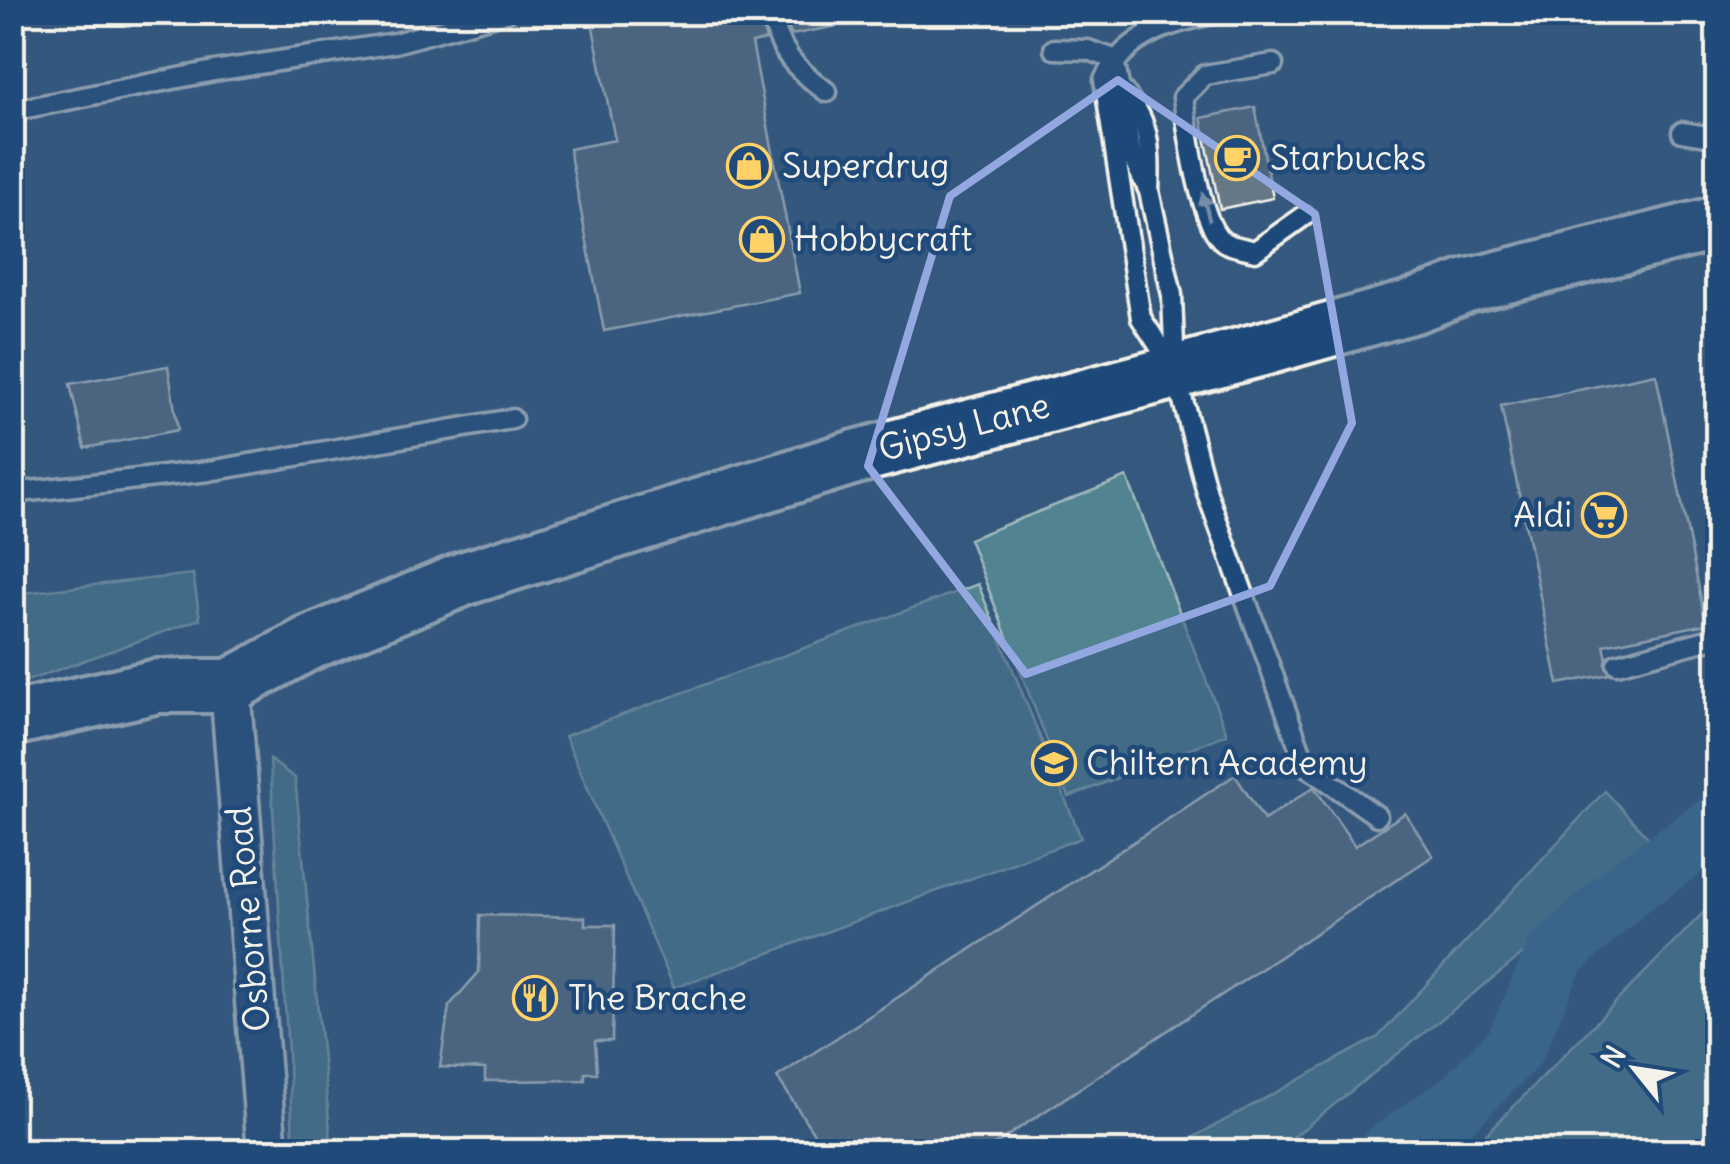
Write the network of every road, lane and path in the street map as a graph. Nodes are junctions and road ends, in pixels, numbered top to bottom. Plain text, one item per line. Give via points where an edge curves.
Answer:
1 (507, 12) edge
2 (771, 12) edge
3 (1222, 12) edge
4 (1054, 49) dead end
5 (1114, 59) junction
6 (1274, 64) dead end
7 (826, 92) dead end
8 (12, 111) edge
9 (1682, 132) dead end
10 (1718, 138) edge
11 (1304, 216) dead end
12 (1718, 224) edge
13 (1175, 370) junction
14 (512, 419) dead end
15 (12, 493) edge
16 (1718, 637) edge
17 (1617, 664) dead end
18 (230, 686) junction
19 (12, 719) edge
20 (1377, 816) dead end
21 (267, 1152) edge

1 - 8 lane via 395,42
2 - 7 lane via 790,64
3 - 5 lane via 1163,27
4 - 5 lane
5 - 13 lane via 1118,86 1140,109 1150,154 1149,191 1176,317
5 - 13 lane via 1104,80 1141,318
11 -> 6 lane via 1256,250 1224,242 1211,227 1190,142 1183,96 1205,75
9 - 10 lane
12 - 13 main road, Gipsy Lane via 1467,286
13 - 18 main road, Gipsy Lane via 852,458 466,578 307,644
13 - 20 lane via 1207,494 1306,766
14 - 15 lane via 209,472
16 - 17 lane
18 - 19 main road via 158,686
18 - 21 street, Osborne Road

